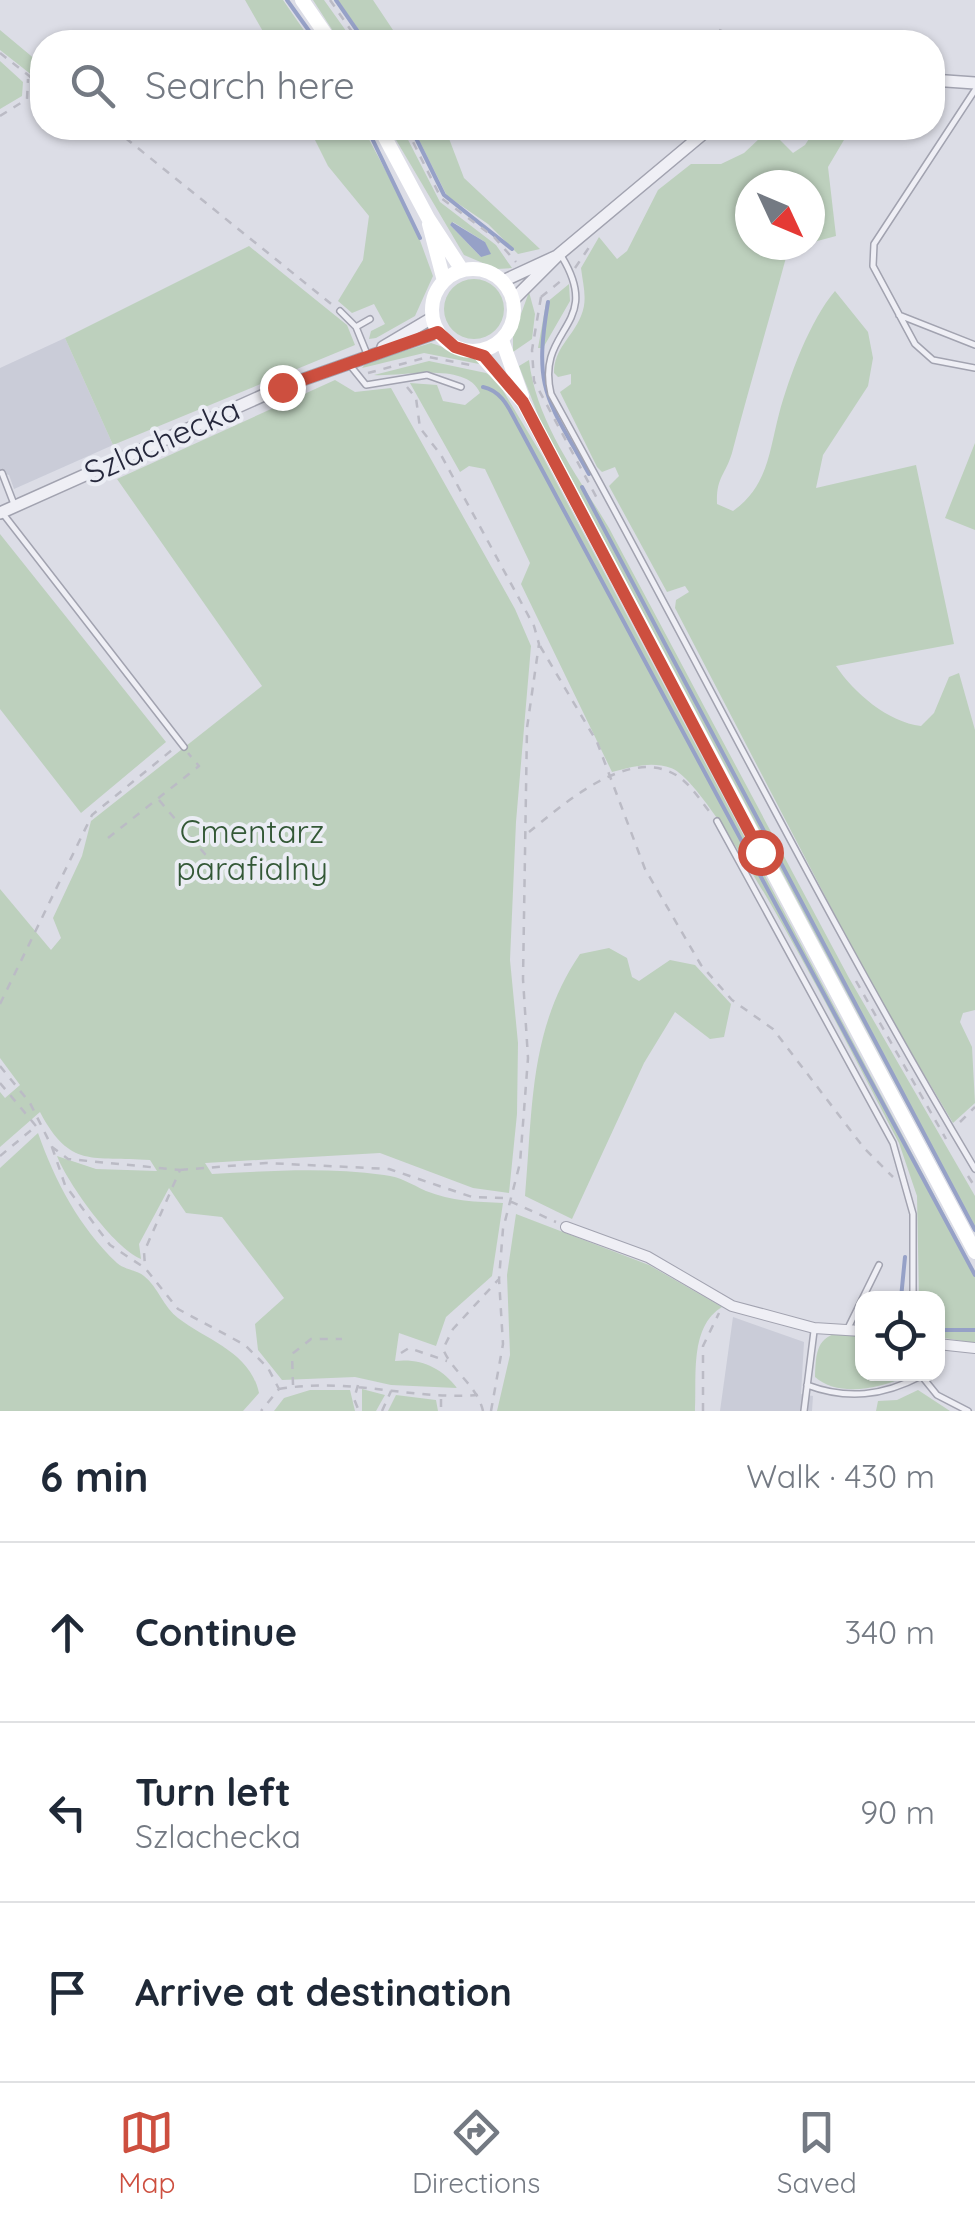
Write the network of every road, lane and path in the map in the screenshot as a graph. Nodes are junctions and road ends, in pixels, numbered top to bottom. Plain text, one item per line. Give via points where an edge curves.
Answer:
1 (302, 0) edge
2 (330, 0) edge
3 (323, 30) edge
4 (351, 30) edge
5 (0, 53) edge
6 (28, 78) joint
7 (945, 81) edge
8 (975, 83) edge
9 (975, 90) edge
10 (0, 116) edge
11 (945, 136) edge
12 (128, 140) edge
13 (386, 140) edge
14 (412, 140) edge
15 (696, 140) edge
16 (942, 140) edge
17 (428, 218) junction
18 (595, 236) dead end
19 (559, 255) junction
20 (519, 267) dead end
21 (462, 270) junction
22 (571, 272) junction
23 (444, 280) junction
24 (503, 281) junction
25 (534, 287) dead end
26 (514, 300) junction
27 (340, 311) joint
28 (899, 315) junction
29 (370, 319) dead end
30 (435, 325) junction
31 (356, 326) junction
32 (502, 340) junction
33 (975, 345) edge
34 (477, 351) junction
35 (374, 352) junction
36 (348, 362) junction
37 (482, 368) dead end
38 (975, 368) edge
39 (356, 376) junction
40 (400, 378) junction
41 (462, 388) dead end
42 (523, 402) junction
43 (2, 478) edge
44 (15, 506) junction
45 (1, 513) edge
46 (539, 644) junction
47 (182, 745) junction
48 (610, 777) junction
49 (158, 798) junction
50 (717, 821) joint
51 (527, 834) junction
52 (108, 838) dead end
53 (221, 873) dead end
54 (0, 1004) edge
55 (0, 1066) edge
56 (0, 1083) edge
57 (975, 1107) edge
58 (38, 1125) junction
59 (952, 1130) junction
60 (52, 1148) junction
61 (0, 1156) edge
62 (975, 1169) edge
63 (180, 1170) junction
64 (907, 1184) junction
65 (511, 1201) junction
66 (566, 1227) joint
67 (975, 1252) edge
68 (879, 1265) dead end
69 (145, 1268) junction
70 (499, 1279) junction
71 (914, 1291) edge
72 (732, 1306) junction
73 (814, 1328) junction
74 (848, 1328) junction
75 (855, 1330) edge
76 (342, 1339) dead end
77 (945, 1345) edge
78 (975, 1348) edge
79 (401, 1353) dead end
80 (448, 1362) junction
81 (908, 1381) edge
82 (926, 1381) edge
83 (358, 1384) junction
84 (807, 1385) junction
85 (293, 1386) junction
86 (279, 1388) junction
87 (392, 1390) junction
88 (479, 1394) junction
89 (440, 1398) junction
90 (262, 1411) edge
91 (358, 1411) edge
92 (382, 1411) edge
93 (441, 1411) edge
94 (483, 1411) edge
95 (491, 1411) edge
96 (702, 1411) edge
97 (804, 1411) edge
98 (968, 1411) edge

1 - 3 main road
2 - 4 path
5 - 6 path
6 - 10 path via 27,99
7 - 8 street
9 - 11 lane
12 - 27 path
13 - 17 main road
14 - 20 path via 441,198 494,237
15 - 19 street
16 - 28 lane via 874,244 873,266
17 - 21 main road
17 - 23 main road
18 - 22 path
19 - 22 lane
19 - 24 street
19 - 26 street
21 - 23 main road
21 - 24 main road via 484,270
22 - 25 path via 541,298
22 - 59 lane via 577,308 550,350 551,394 890,1028
23 - 30 main road via 434,298
24 - 26 main road
26 - 32 main road via 513,321
27 - 31 lane
28 - 33 lane
28 - 38 lane via 915,344 934,360
29 - 31 lane
30 - 34 main road via 455,347
30 - 35 street, Szlachecka via 403,331
31 - 35 lane
32 - 34 main road
32 - 42 main road
34 - 42 main road
35 - 36 street, Szlachecka
36 - 39 lane
36 - 44 street, Szlachecka
37 - 39 path via 428,357
39 - 40 lane via 366,384
40 - 41 lane via 435,376
40 - 46 path via 416,398 420,428 441,455
42 - 67 main road
43 - 44 lane
44 - 45 street, Szlachecka
45 - 47 lane
46 - 48 path
46 - 51 path via 527,728
47 - 49 path via 199,766
47 - 54 path via 92,815
48 - 50 path via 641,768 675,774
48 - 51 path
48 - 64 path via 644,868 700,966 773,1029 864,1148
49 - 52 path
49 - 53 path
50 - 64 lane via 886,1127
51 - 65 path via 528,1058
55 - 58 path
56 - 58 path
57 - 59 path
58 - 60 path
58 - 61 path
59 - 62 lane
60 - 63 path via 84,1163
60 - 69 path via 65,1185 100,1232
63 - 65 path via 266,1163 389,1169 472,1197
63 - 69 path via 144,1252
64 - 71 lane
65 - 66 path
65 - 70 path
66 - 72 street via 648,1258
68 - 74 lane
69 - 86 path via 178,1309 245,1345
70 - 80 path via 453,1329 443,1349
70 - 95 path via 503,1344
72 - 73 street
72 - 96 path via 716,1315 703,1346
73 - 74 street
73 - 84 lane
74 - 75 street
76 - 85 path via 312,1340 292,1354
77 - 78 street
79 - 80 path via 409,1348
80 - 88 path
81 - 84 lane via 853,1396
82 - 98 lane via 947,1403
83 - 85 path
83 - 87 path
83 - 91 path
84 - 97 lane
85 - 86 path
86 - 90 path
87 - 89 path
87 - 92 path
88 - 89 path
88 - 94 path
89 - 93 path

